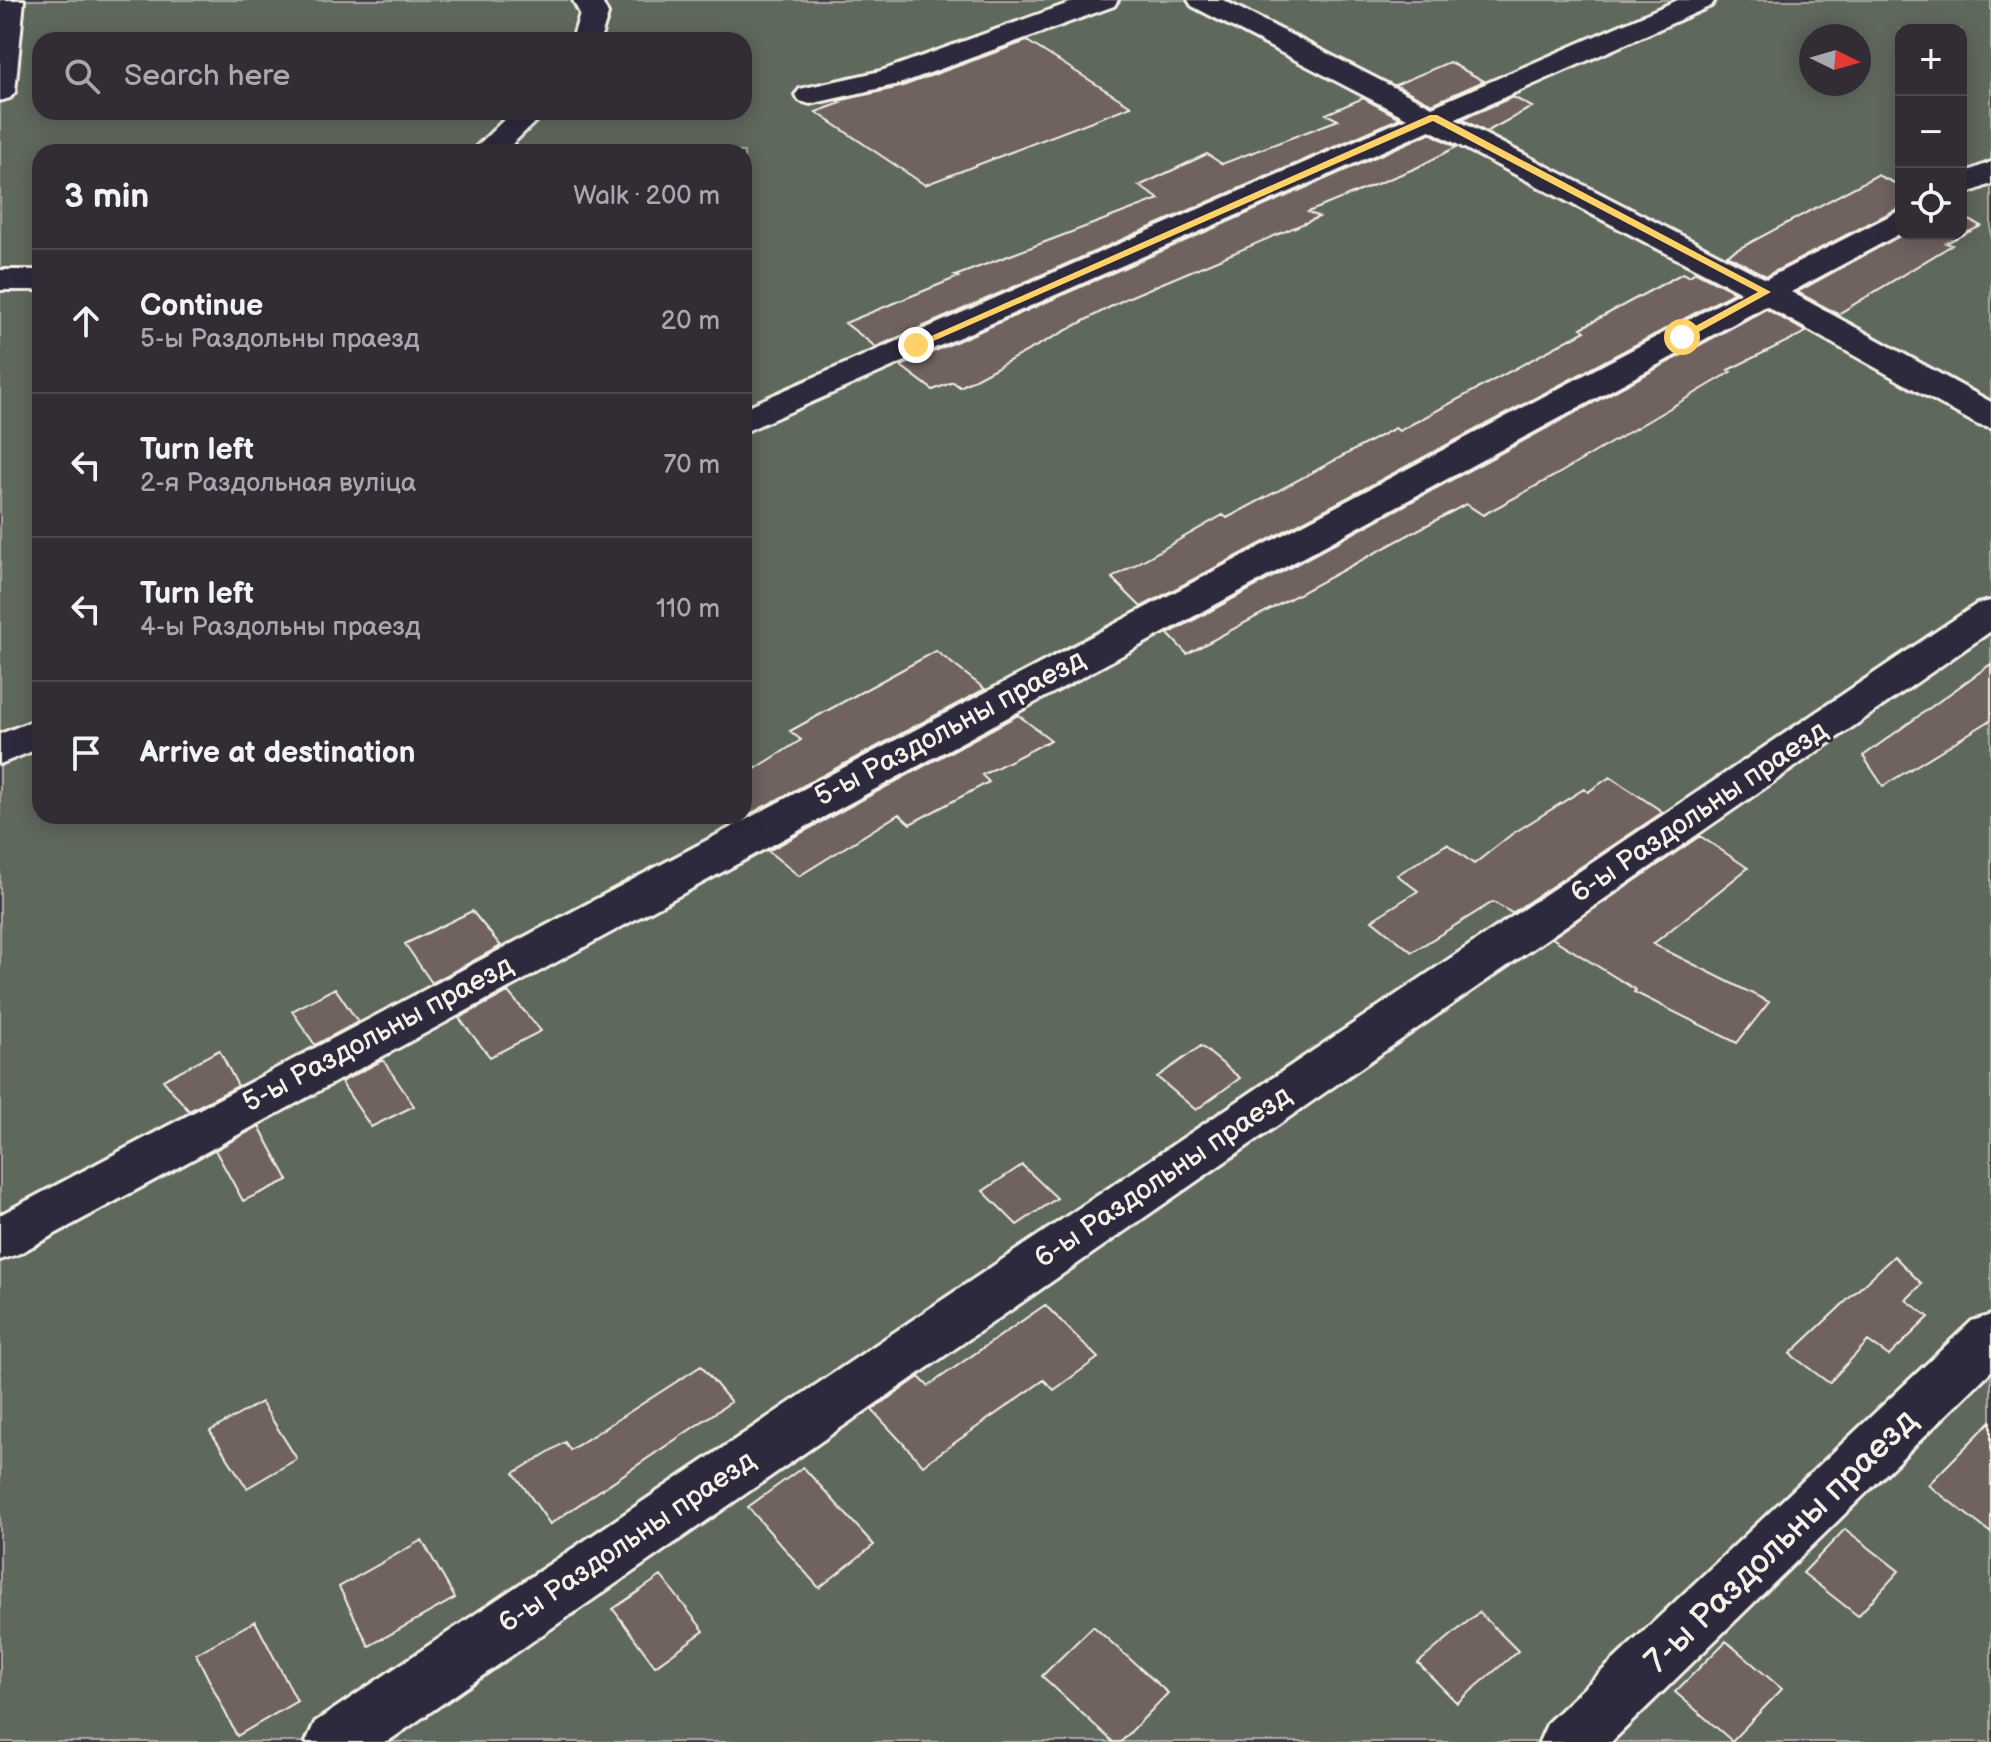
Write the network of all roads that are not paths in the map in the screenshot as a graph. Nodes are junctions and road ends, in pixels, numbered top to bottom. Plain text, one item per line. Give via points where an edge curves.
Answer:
1 (10, 0) edge
2 (1104, 0) edge
3 (1202, 0) edge
4 (1701, 0) edge
5 (0, 92) edge
6 (810, 95) dead end
7 (1433, 117) junction
8 (521, 120) edge
9 (495, 144) edge
10 (1991, 171) edge
11 (1967, 184) edge
12 (1895, 223) edge
13 (1766, 292) junction
14 (752, 417) edge
15 (1991, 417) edge
16 (1991, 613) edge
17 (32, 736) edge
18 (0, 750) edge
19 (0, 1239) edge
20 (1991, 1337) edge
21 (336, 1742) edge
22 (1569, 1742) edge

1 - 5 lane
2 - 6 lane via 889,78
3 - 7 lane
4 - 7 lane
7 - 13 lane
7 - 14 lane
8 - 9 lane
10 - 11 lane
12 - 13 lane, 5-ы Раздольны праезд
13 - 15 lane
13 - 19 lane, 5-ы Раздольны праезд
16 - 21 lane, 6-ы Раздольны праезд
17 - 18 lane
20 - 22 lane, 7-ы Раздольны праезд

